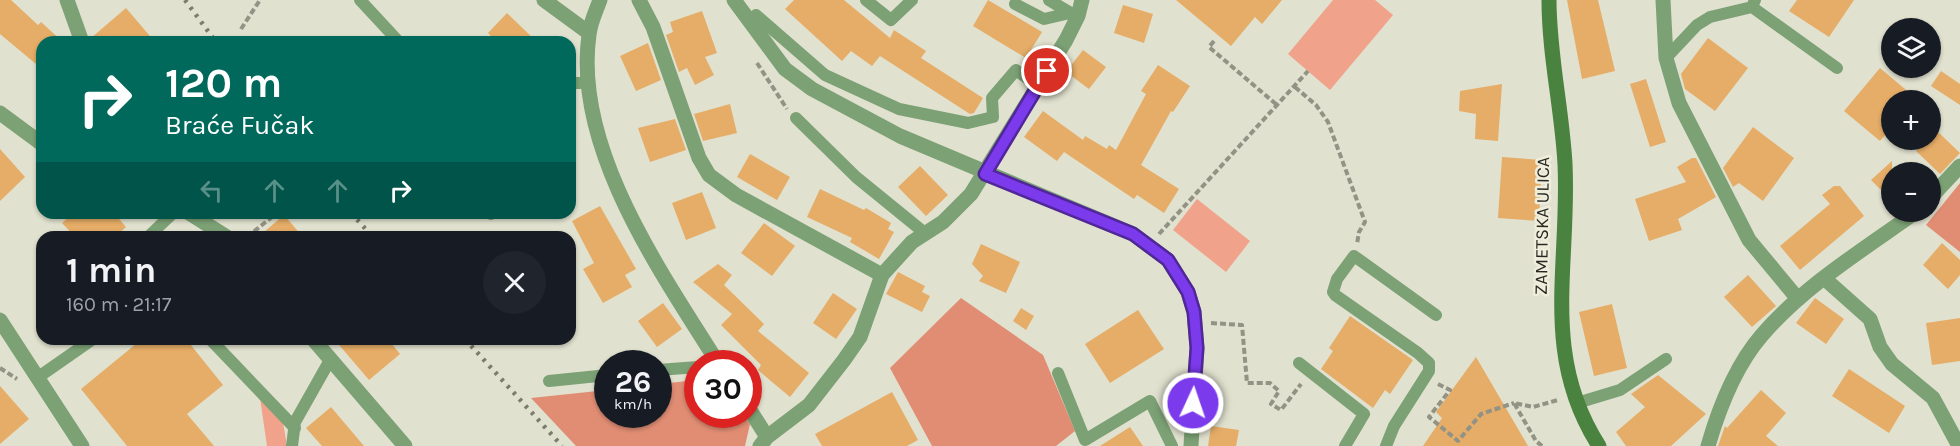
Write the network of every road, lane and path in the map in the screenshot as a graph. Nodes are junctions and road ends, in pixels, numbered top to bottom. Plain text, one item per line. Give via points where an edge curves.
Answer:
1 (67, 0) edge
2 (260, 0) edge
3 (360, 0) edge
4 (544, 0) edge
5 (600, 0) edge
6 (639, 0) edge
7 (734, 0) edge
8 (866, 0) edge
9 (912, 0) edge
10 (1049, 0) edge
11 (1082, 0) edge
12 (1549, 0) edge
13 (1663, 0) edge
14 (1015, 4) dead end
15 (1753, 4) edge
16 (756, 15) dead end
17 (1074, 15) junction
18 (241, 29) dead end
19 (589, 33) junction
20 (80, 36) edge
21 (393, 36) edge
22 (1214, 41) dead end
23 (1666, 58) junction
24 (756, 61) dead end
25 (1837, 68) dead end
26 (1308, 71) dead end
27 (576, 83) edge
28 (588, 83) junction
29 (1038, 86) junction
30 (1294, 87) junction
31 (1277, 105) junction
32 (0, 113) edge
33 (796, 118) joint
34 (36, 140) edge
35 (1960, 166) edge
36 (985, 174) junction
37 (1941, 186) edge
38 (167, 219) edge
39 (198, 219) edge
40 (270, 219) edge
41 (1902, 222) edge
42 (154, 231) edge
43 (218, 231) edge
44 (254, 231) edge
45 (1359, 232) dead end
46 (926, 234) junction
47 (1158, 234) dead end
48 (882, 275) junction
49 (1825, 279) junction
50 (1798, 298) junction
51 (1437, 315) dead end
52 (0, 320) edge
53 (1205, 323) dead end
54 (84, 345) edge
55 (216, 345) edge
56 (318, 345) edge
57 (710, 350) edge
58 (1666, 359) dead end
59 (330, 360) junction
60 (1299, 363) dead end
61 (1310, 372) junction
62 (1058, 373) dead end
63 (594, 376) edge
64 (1426, 377) junction
65 (37, 378) junction
66 (549, 381) dead end
67 (1558, 400) dead end
68 (1514, 403) junction
69 (1576, 403) junction
70 (295, 428) junction
71 (763, 441) edge
72 (82, 446) edge
73 (292, 446) edge
74 (405, 446) edge
75 (1173, 446) edge
76 (1191, 446) edge
77 (1345, 446) edge
78 (1386, 446) edge
79 (1542, 446) edge
80 (1599, 446) edge
81 (1708, 446) edge
82 (1959, 446) edge

1 - 20 street
2 - 18 path
3 - 21 lane
4 - 19 street
5 - 19 street
6 - 48 street via 709,175 736,195
7 - 36 street via 785,69 812,89 861,117
8 - 9 lane via 891,20
10 - 17 lane
11 - 17 street
12 - 69 main road, ZAMETSKA ULICA via 1565,165 1560,322
13 - 23 street
14 - 17 lane via 1044,19
15 - 23 lane via 1704,21
15 - 25 lane
16 - 29 lane via 825,75 899,109 968,123 993,117 992,98 1016,70
17 - 29 street
19 - 28 street
22 - 31 path via 1209,47
23 - 50 street via 1679,103 1749,240
24 - 33 path
26 - 30 path
27 - 28 lane
28 - 57 street via 597,131 638,231
29 - 36 street
30 - 31 path
30 - 45 path via 1329,122 1365,222
31 - 47 path
32 - 34 street
33 - 46 lane via 856,177
35 - 37 street
36 - 46 street via 957,208
36 - 76 street via 1133,234 1168,260 1188,292 1194,312 1197,348
38 - 42 lane
39 - 43 street
40 - 44 path
41 - 49 street
46 - 48 street via 912,242
48 - 71 street via 860,337 809,405
49 - 50 street
49 - 82 street via 1870,319 1880,347 1892,364 1933,398
50 - 81 street via 1761,336 1741,366
51 - 64 lane via 1354,256 1334,287 1335,295 1427,359 1430,368
52 - 65 street
53 - 61 path via 1242,325 1247,383 1270,383 1279,391 1271,404 1281,411
54 - 65 lane
55 - 70 lane
56 - 59 street
58 - 69 lane via 1620,390
59 - 70 lane
59 - 74 street
60 - 61 lane
61 - 77 lane via 1364,414
62 - 75 lane via 1085,440 1150,401
63 - 66 lane
64 - 68 path via 1450,390 1429,417 1458,441 1481,414
64 - 78 lane via 1394,426
65 - 72 street
67 - 68 path via 1533,407
68 - 79 path
69 - 80 main road, ZAMETSKA ULICA
70 - 73 lane

